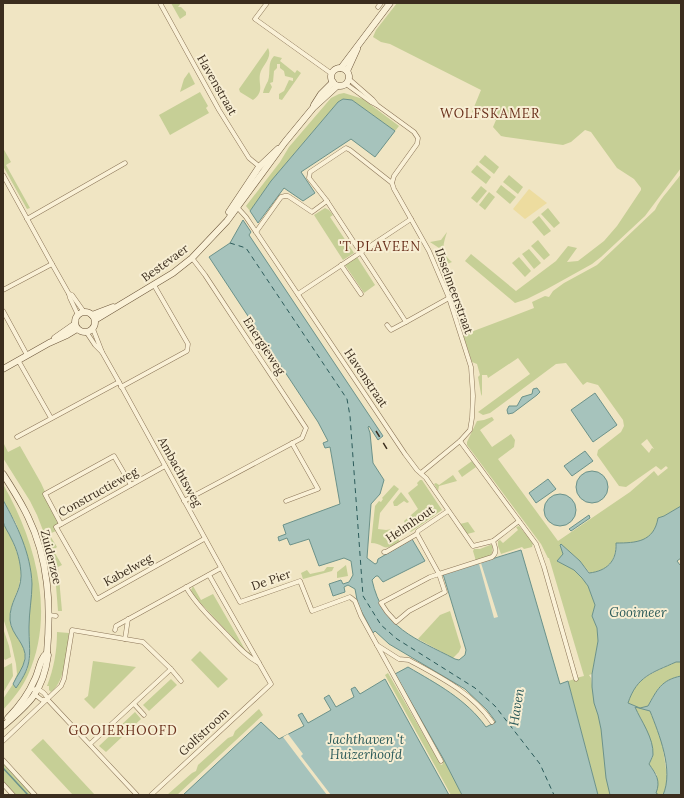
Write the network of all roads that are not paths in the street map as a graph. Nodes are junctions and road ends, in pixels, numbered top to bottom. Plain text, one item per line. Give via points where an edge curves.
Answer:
1 (160, 3) edge
2 (267, 3) edge
3 (384, 5) edge
4 (344, 70) junction
5 (332, 74) junction
6 (348, 81) junction
7 (335, 84) junction
8 (285, 142) junction
9 (124, 163) dead end
10 (259, 167) junction
11 (265, 171) junction
12 (3, 175) edge
13 (392, 183) junction
14 (327, 201) junction
15 (236, 206) junction
16 (27, 219) junction
17 (411, 219) junction
18 (256, 232) junction
19 (360, 252) junction
20 (192, 258) junction
21 (52, 264) junction
22 (341, 265) junction
23 (154, 285) junction
24 (3, 290) edge
25 (69, 294) junction
26 (298, 294) junction
27 (360, 294) dead end
28 (449, 298) junction
29 (3, 311) edge
30 (81, 314) junction
31 (94, 318) junction
32 (406, 322) junction
33 (387, 325) dead end
34 (76, 327) junction
35 (93, 329) junction
36 (87, 333) junction
37 (102, 352) junction
38 (28, 355) junction
39 (18, 360) junction
40 (3, 369) edge
41 (119, 382) junction
42 (121, 387) junction
43 (51, 418) junction
44 (17, 437) dead end
45 (460, 441) junction
46 (292, 443) junction
47 (165, 466) junction
48 (3, 474) edge
49 (421, 474) junction
50 (131, 485) junction
51 (184, 501) junction
52 (286, 501) dead end
53 (448, 511) junction
54 (520, 521) junction
55 (62, 524) junction
56 (417, 534) junction
57 (204, 539) junction
58 (493, 541) junction
59 (384, 552) dead end
60 (77, 563) joint
61 (221, 568) junction
62 (439, 574) junction
63 (209, 575) junction
64 (186, 587) junction
65 (240, 602) joint
66 (49, 615) junction
67 (56, 616) dead end
68 (128, 619) junction
69 (115, 630) dead end
70 (125, 638) junction
71 (377, 645) junction
72 (46, 653) junction
73 (259, 663) junction
74 (170, 669) junction
75 (576, 678) dead end
76 (181, 681) dead end
77 (30, 689) junction
78 (36, 692) junction
79 (48, 700) junction
80 (134, 704) junction
81 (144, 715) dead end
82 (492, 722) dead end
83 (3, 723) edge
84 (3, 726) edge
85 (3, 741) edge
86 (90, 744) junction
87 (3, 760) edge
88 (441, 761) dead end
89 (3, 784) edge
90 (13, 795) edge
91 (35, 795) edge
92 (137, 795) edge
93 (151, 795) edge

1 - 10 street, Havenstraat via 219,110 249,158
2 - 5 street via 255,19
3 - 4 street
4 - 5 street via 336,69
4 - 6 street via 349,75
5 - 7 street
6 - 7 street via 341,86
6 - 13 street via 371,102 414,132 418,138 415,149 394,176
7 - 8 street, Bestevaer via 320,94 313,108
8 - 10 street, Bestevaer
8 - 11 street, Bestevaer
9 - 16 street
10 - 11 street, Havenstraat
10 - 15 street, Bestevaer
11 - 15 street, Bestevaer
12 - 16 street
13 - 14 street via 346,148 309,174 309,178
13 - 17 street, IJsselmeerstraat
14 - 18 street via 312,212 288,196 281,197
14 - 19 street
15 - 18 street, Havenstraat
15 - 20 street, Bestevaer via 216,234
16 - 21 street
17 - 19 street
17 - 28 street, IJsselmeerstraat via 430,251
18 - 26 street, Havenstraat
19 - 22 street
19 - 32 street
20 - 23 street, Bestevaer
20 - 46 street, Energieweg via 306,428 304,436
21 - 24 street
21 - 25 street
22 - 26 street
22 - 27 street
23 - 31 street, Bestevaer
23 - 42 street via 188,344 187,351
25 - 30 street
25 - 30 street via 72,295
26 - 49 street, Havenstraat
28 - 32 street
28 - 45 street, IJsselmeerstraat via 471,367 472,418 470,430
29 - 38 street
30 - 31 street
30 - 34 street via 76,318
31 - 35 street
32 - 33 street via 391,330
34 - 36 street
34 - 38 street
35 - 36 street
35 - 37 street, Ambachtsweg
36 - 37 street, Ambachtsweg
37 - 41 street, Ambachtsweg
38 - 39 street
39 - 40 street
39 - 43 street
41 - 42 street, Ambachtsweg
41 - 43 street
42 - 47 street, Ambachtsweg
43 - 44 street
45 - 49 street, IJsselmeerstraat
45 - 54 street
46 - 51 street, Energieweg
46 - 52 street via 318,489
47 - 50 street, Constructieweg
47 - 51 street, Ambachtsweg
48 - 66 street, Zuiderzee via 23,507 37,539 49,593
49 - 53 street, Havenstraat
50 - 55 street, Constructieweg
50 - 55 street via 114,456 45,494
51 - 57 street, Ambachtsweg
53 - 56 street, Helmhout
53 - 58 street, Havenstraat via 473,546
54 - 58 street
54 - 75 street via 536,544 542,560
55 - 60 street, Constructieweg via 56,527
56 - 59 street, Helmhout
56 - 62 street
57 - 60 street, Kabelweg via 97,599
57 - 61 street, Ambachtsweg
58 - 62 street via 496,551 492,557
61 - 63 street
61 - 65 street, Ambachtsweg
62 - 62 street via 430,577 381,603 396,622 409,611 445,592
63 - 64 street
63 - 73 street
64 - 68 street
64 - 73 street via 192,598 214,621 250,658
65 - 71 street, De Pier via 300,581 312,611 350,597 355,601 360,616
66 - 67 street
66 - 72 street, Zuiderzee
68 - 69 street via 116,626
68 - 70 street
70 - 74 street via 143,642
70 - 79 street via 72,630 64,681
71 - 82 street, De Pier via 399,659 409,660 462,691
71 - 88 street, De Pier
72 - 77 street, Zuiderzee
72 - 78 street, Zuiderzee via 48,655 45,673
73 - 93 street, Golfstroom via 271,684
74 - 76 street
74 - 80 street
77 - 78 street
77 - 83 street, Zuiderzee
78 - 79 street via 42,700
78 - 79 street via 46,694
78 - 84 street, Zuiderzee via 23,709
79 - 85 street
79 - 86 street
80 - 81 street
80 - 86 street
86 - 92 street
87 - 91 street
89 - 90 street

